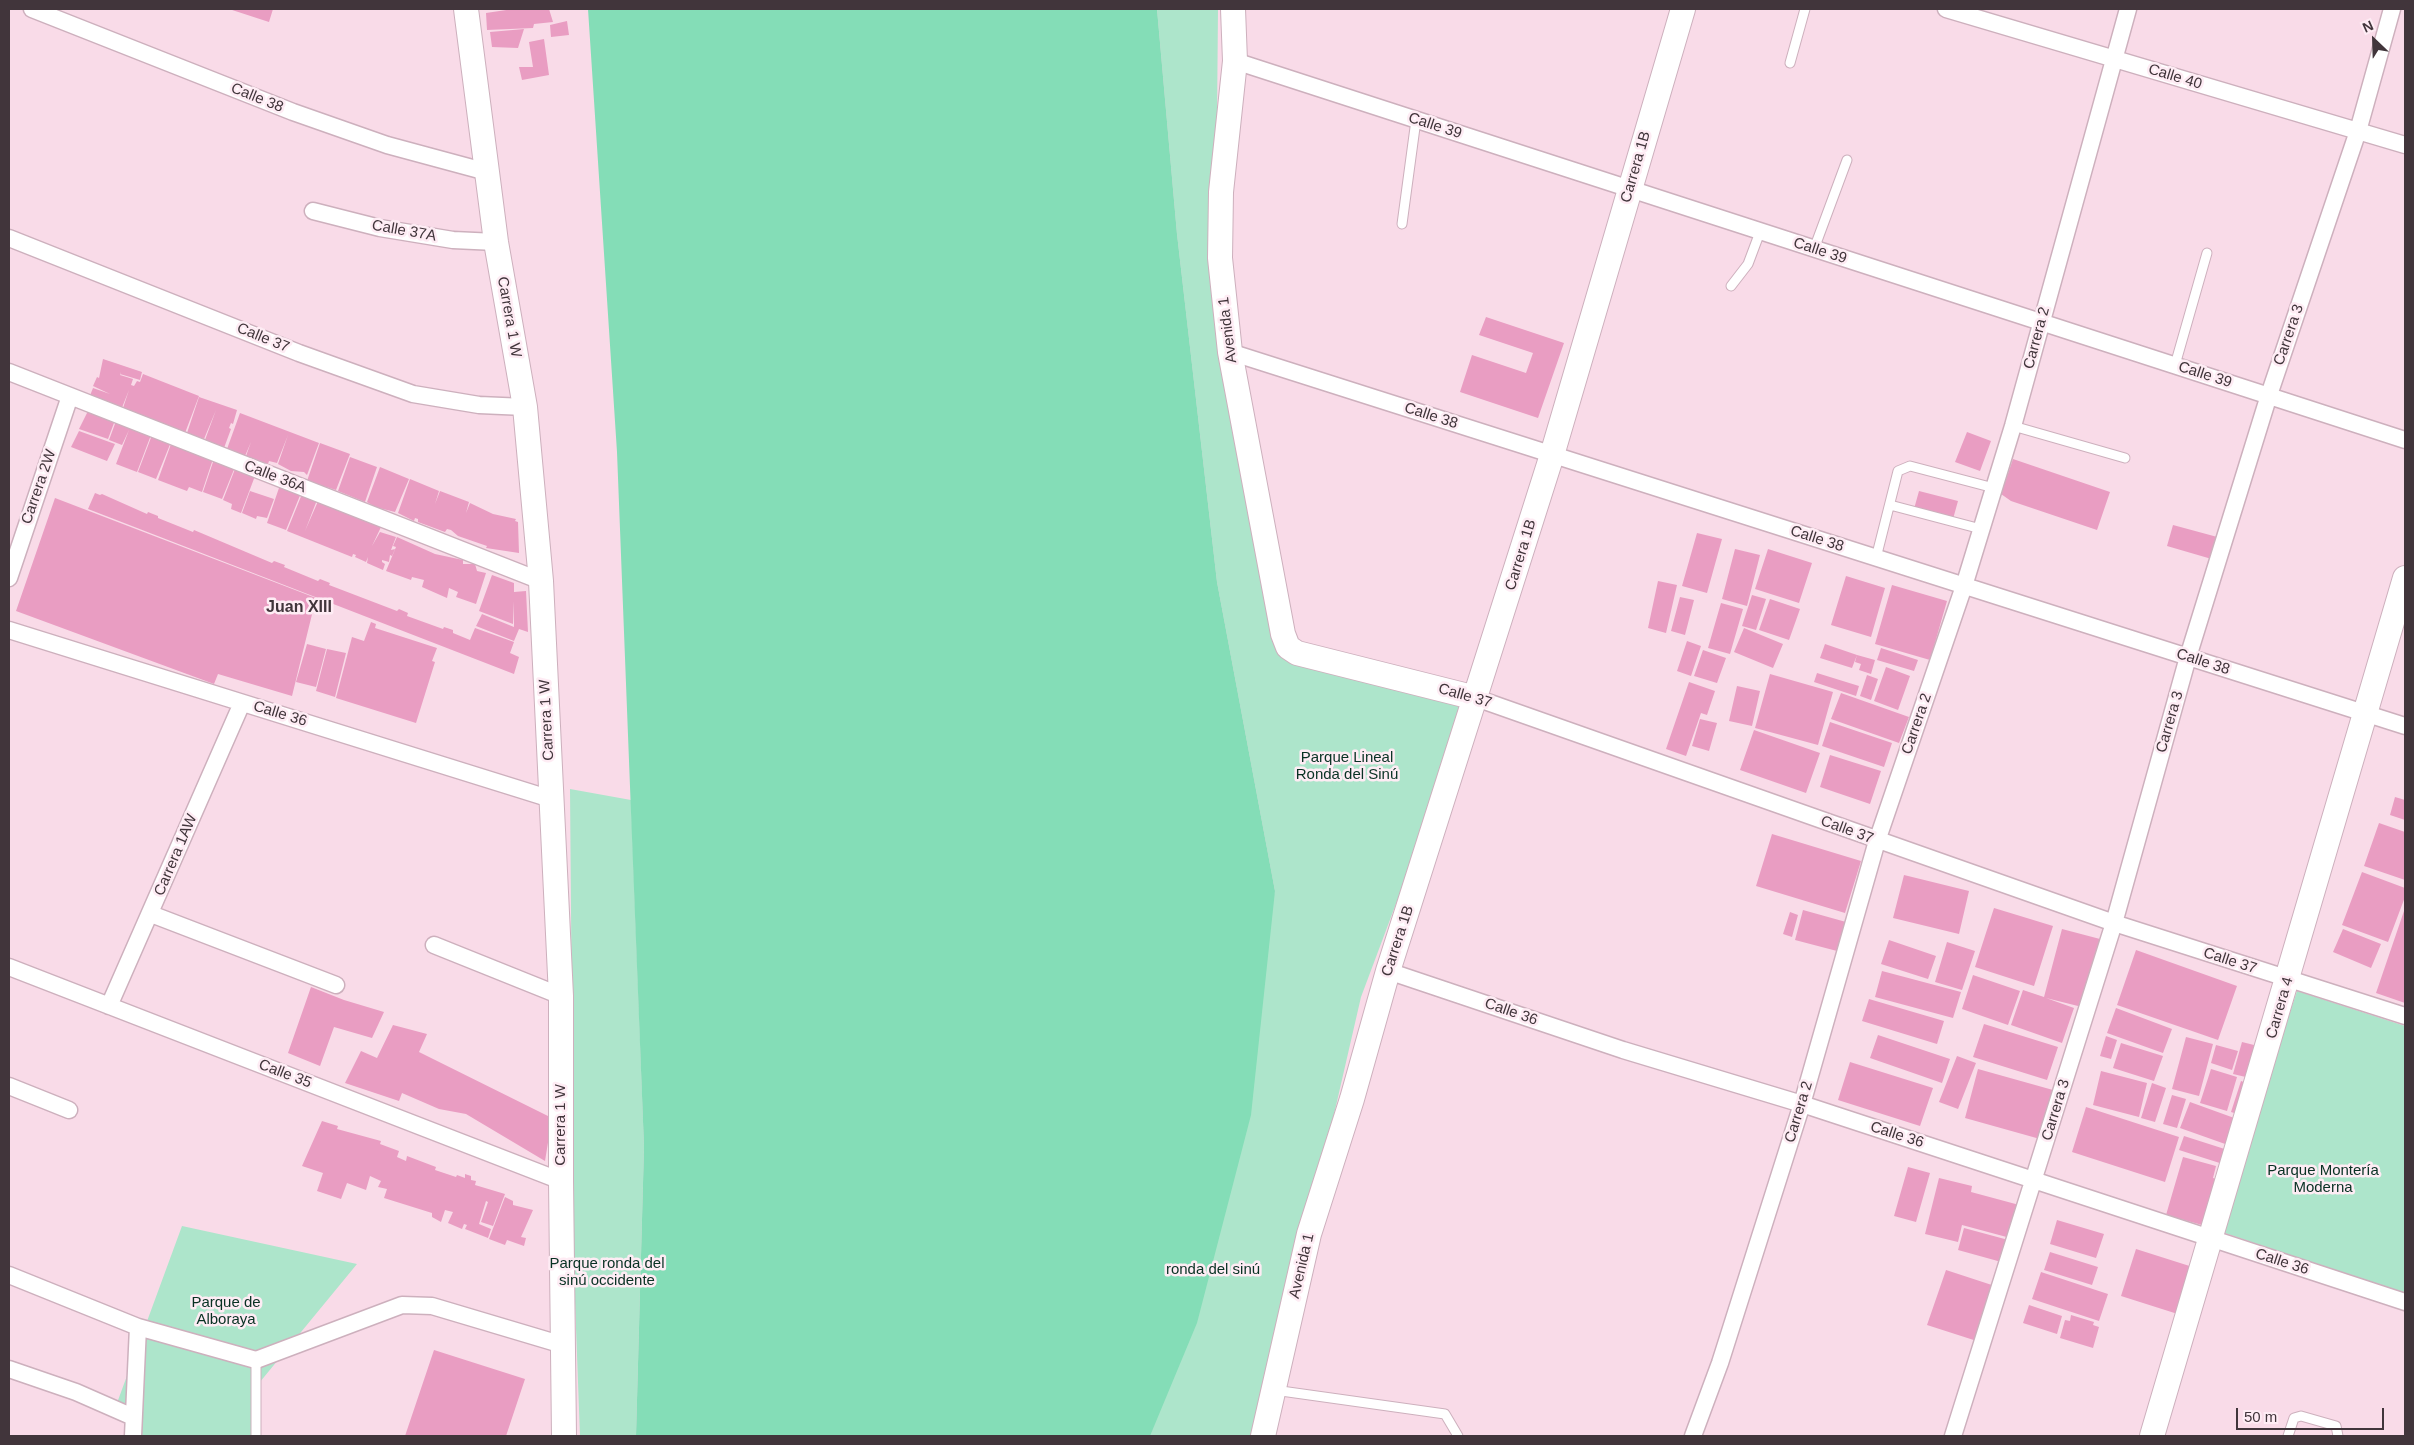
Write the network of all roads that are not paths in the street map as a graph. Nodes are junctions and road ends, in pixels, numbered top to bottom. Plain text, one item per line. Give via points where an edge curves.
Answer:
1 (32, 9) edge
2 (466, 9) edge
3 (1233, 9) edge
4 (1683, 9) edge
5 (1805, 9) edge
6 (1946, 9) edge
7 (2128, 9) edge
8 (2392, 9) edge
9 (2114, 59) junction
10 (1235, 60) junction
11 (1790, 63) dead end
12 (1416, 120) junction
13 (2358, 131) junction
14 (2405, 145) edge
15 (1847, 160) dead end
16 (487, 172) junction
17 (1629, 189) junction
18 (314, 211) dead end
19 (1402, 224) dead end
20 (1760, 232) junction
21 (9, 238) edge
22 (496, 242) junction
23 (1814, 249) junction
24 (2207, 253) dead end
25 (1730, 286) dead end
26 (2041, 322) junction
27 (1230, 352) junction
28 (2175, 366) junction
29 (9, 372) edge
30 (2268, 395) junction
31 (70, 396) junction
32 (525, 407) junction
33 (2013, 426) junction
34 (2405, 440) edge
35 (1552, 455) junction
36 (2125, 458) dead end
37 (1994, 488) junction
38 (1890, 505) junction
39 (1981, 529) junction
40 (1876, 558) junction
41 (9, 578) edge
42 (2405, 578) edge
43 (541, 581) junction
44 (1964, 586) junction
45 (9, 630) edge
46 (1288, 647) joint
47 (2188, 657) junction
48 (1476, 698) junction
49 (242, 703) junction
50 (2365, 713) junction
51 (2405, 726) edge
52 (551, 799) junction
53 (1877, 841) junction
54 (151, 914) junction
55 (2114, 923) junction
56 (434, 945) dead end
57 (9, 967) edge
58 (1388, 970) junction
59 (2288, 980) junction
60 (336, 985) dead end
61 (561, 996) junction
62 (109, 1006) junction
63 (2405, 1016) edge
64 (9, 1086) edge
65 (1352, 1099) joint
66 (1802, 1104) junction
67 (69, 1110) dead end
68 (560, 1181) junction
69 (2034, 1181) junction
70 (2212, 1239) junction
71 (9, 1275) edge
72 (2405, 1302) edge
73 (138, 1327) junction
74 (563, 1345) junction
75 (256, 1360) junction
76 (9, 1369) edge
77 (1274, 1390) junction
78 (133, 1417) junction
79 (132, 1436) edge
80 (256, 1436) edge
81 (564, 1436) edge
82 (1263, 1436) edge
83 (1458, 1436) edge
84 (1693, 1436) edge
85 (1953, 1436) edge
86 (2152, 1436) edge
87 (2288, 1436) edge
88 (2338, 1436) edge

1 - 16 street, Calle 38 via 302,115 387,145
2 - 16 street, Carrera 1 W
3 - 10 street, Avenida 1
4 - 17 street, Carrera 1B
5 - 11 lane
6 - 9 street, Calle 40
7 - 9 street, Carrera 2
8 - 13 street, Carrera 3
9 - 13 street, Calle 40
9 - 26 street, Carrera 2
10 - 12 street, Calle 39
10 - 27 street, Avenida 1 via 1221,192 1220,258
12 - 17 street, Calle 39
12 - 19 lane
13 - 14 street, Calle 40
13 - 30 street, Carrera 3
15 - 23 lane
16 - 22 street, Carrera 1 W
17 - 20 street, Calle 39
17 - 35 street, Carrera 1B
18 - 22 street, Calle 37A via 380,228 453,240
20 - 23 street, Calle 39
20 - 25 lane via 1748,264
21 - 32 street, Calle 37 via 299,353 413,394 479,405
22 - 32 street, Carrera 1 W
23 - 26 street, Calle 39
24 - 28 lane
26 - 28 street, Calle 39
26 - 33 street, Carrera 2
27 - 35 street, Calle 38
27 - 46 street, Avenida 1 via 1270,570
28 - 30 street, Calle 39
29 - 31 street, Calle 36A
30 - 34 street, Calle 39
30 - 47 street, Carrera 3
31 - 41 street, Carrera 2W
31 - 43 street, Calle 36A
32 - 43 street, Carrera 1 W
33 - 36 lane
33 - 37 street, Carrera 2
35 - 40 street, Calle 38
35 - 48 street, Carrera 1B
37 - 38 lane via 1910,466 1898,471
37 - 39 street, Carrera 2
38 - 39 lane
38 - 40 lane
39 - 44 street, Carrera 2
40 - 44 street, Calle 38
42 - 50 street, Carrera 4
43 - 52 street, Carrera 1 W
44 - 47 street, Calle 38
44 - 53 street, Carrera 2
45 - 49 street, Calle 36
46 - 48 street, Calle 37 via 1297,653
47 - 50 street, Calle 38
47 - 55 street, Carrera 3
48 - 53 street, Calle 37
48 - 58 street, Carrera 1B
49 - 52 street, Calle 36
49 - 54 street, Carrera 1AW
50 - 51 street, Calle 38
50 - 59 street, Carrera 4
52 - 61 street, Carrera 1 W
53 - 55 street, Calle 37
53 - 66 street, Carrera 2
54 - 60 street
54 - 62 street, Carrera 1AW
55 - 59 street, Calle 37
55 - 69 street, Carrera 3
56 - 61 street
57 - 62 street, Calle 35
58 - 65 street, Carrera 1B
58 - 66 street, Calle 36 via 1623,1050
59 - 63 street, Calle 37
59 - 70 street, Carrera 4
61 - 68 street, Carrera 1 W
62 - 68 street, Calle 35
64 - 67 street
65 - 77 street, Avenida 1 via 1309,1234
66 - 69 street, Calle 36
66 - 84 street, Carrera 2 via 1720,1364
68 - 74 street, Carrera 1 W
69 - 70 street, Calle 36
69 - 85 street, Carrera 3
70 - 72 street, Calle 36
70 - 86 street, Carrera 4
71 - 73 street
73 - 75 street
73 - 78 street
74 - 75 street via 432,1306 402,1305
74 - 81 street, Carrera 1 W
75 - 80 lane
76 - 78 street via 76,1392
77 - 82 street, Avenida 1
77 - 83 lane via 1444,1414
78 - 79 street
87 - 88 lane via 2294,1418 2300,1416 2336,1426

